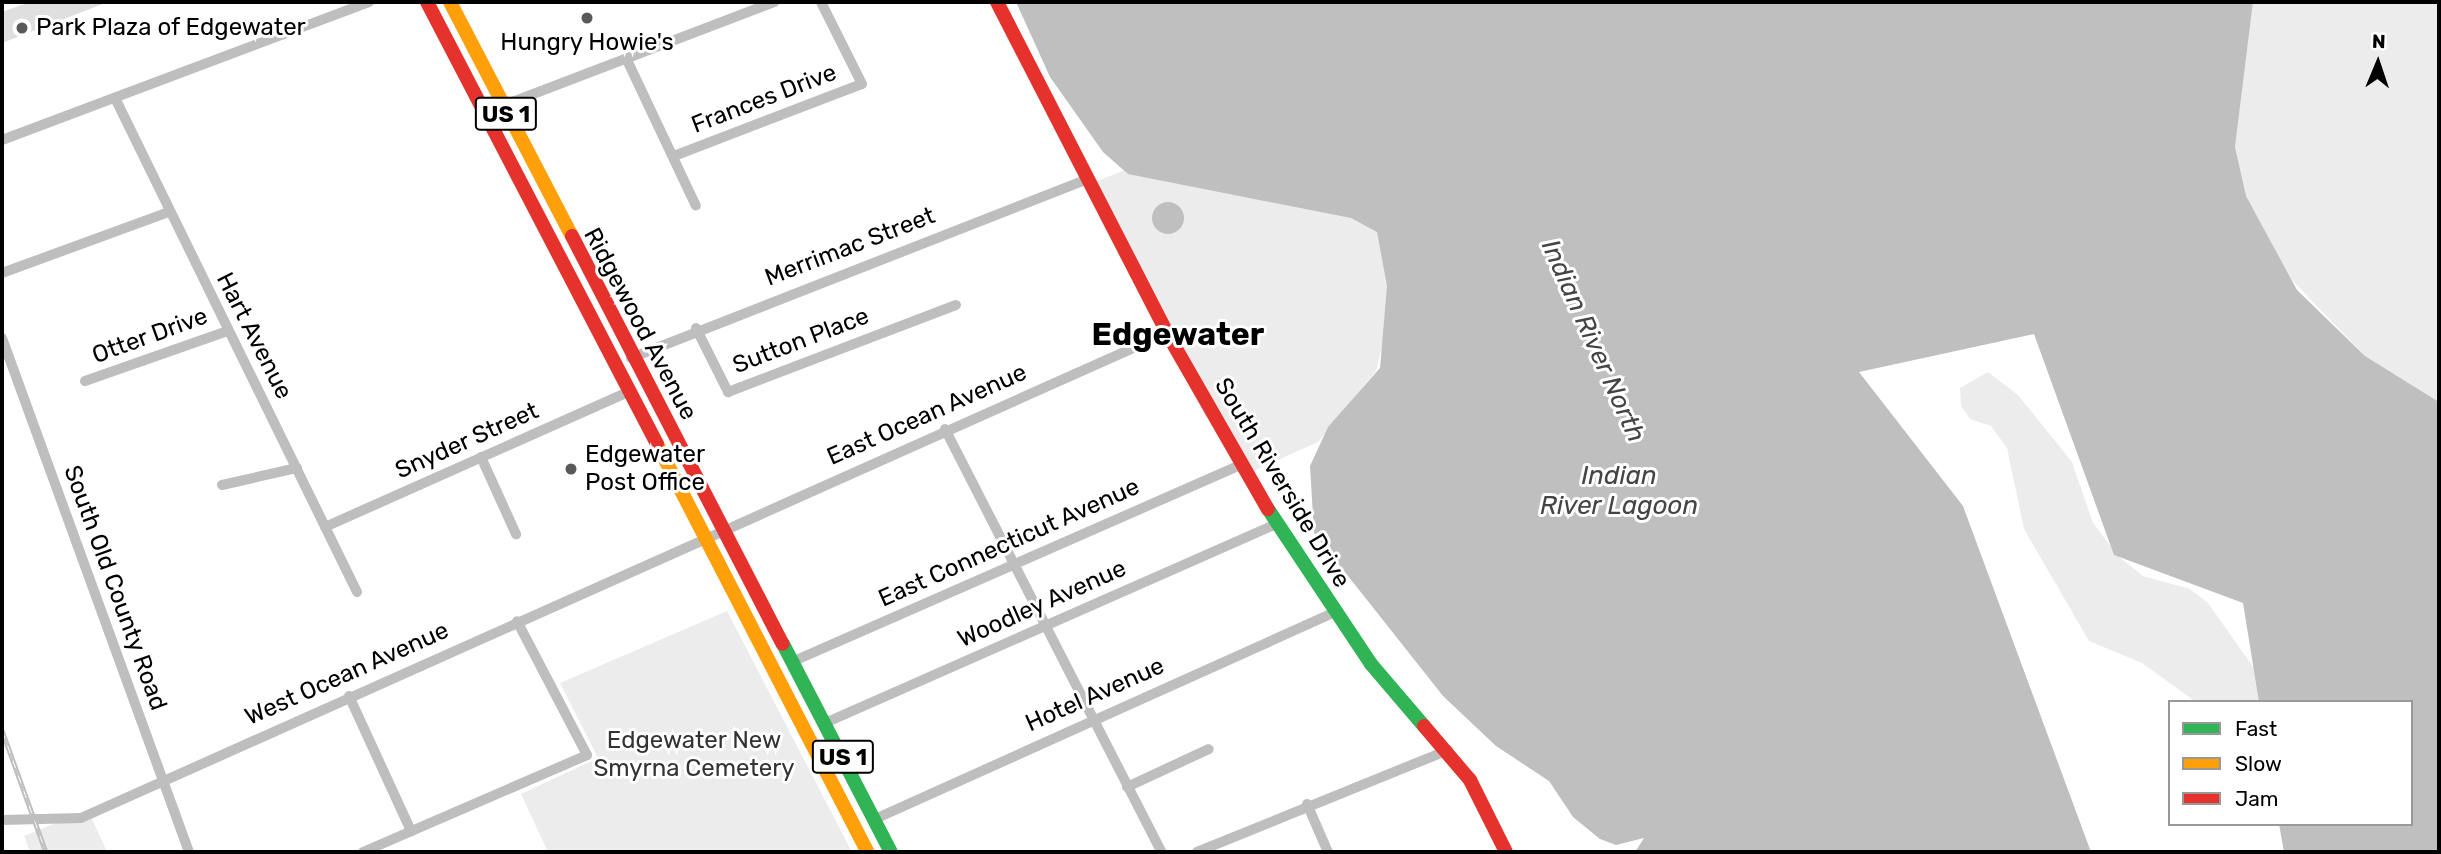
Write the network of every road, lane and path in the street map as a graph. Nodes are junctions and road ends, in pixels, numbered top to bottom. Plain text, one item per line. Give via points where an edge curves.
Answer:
1 (369, 2) edge
2 (427, 2) edge
3 (434, 2) edge
4 (450, 2) edge
5 (775, 2) edge
6 (821, 2) edge
7 (997, 2) edge
8 (627, 60) junction
9 (114, 98) junction
10 (502, 106) junction
11 (2, 140) edge
12 (674, 156) junction
13 (1086, 180) junction
14 (696, 206) dead end
15 (530, 207) junction
16 (169, 212) junction
17 (2, 273) edge
18 (597, 291) junction
19 (956, 305) dead end
20 (696, 328) junction
21 (228, 331) junction
22 (1167, 333) junction
23 (2, 338) edge
24 (631, 358) junction
25 (85, 381) dead end
26 (626, 393) junction
27 (945, 429) junction
28 (481, 457) junction
29 (1242, 464) junction
30 (297, 468) junction
31 (222, 485) dead end
32 (1277, 524) junction
33 (325, 527) junction
34 (723, 529) junction
35 (516, 534) dead end
36 (704, 538) junction
37 (1014, 564) junction
38 (357, 592) dead end
39 (1333, 613) junction
40 (517, 621) junction
41 (1046, 625) junction
42 (794, 661) junction
43 (349, 696) junction
44 (1092, 719) junction
45 (825, 723) junction
46 (1209, 749) dead end
47 (1448, 750) junction
48 (163, 780) junction
49 (1128, 787) junction
50 (1307, 804) junction
51 (875, 819) junction
52 (2, 820) edge
53 (411, 831) junction
54 (869, 851) edge
55 (188, 852) edge
56 (363, 852) edge
57 (891, 852) edge
58 (1161, 852) edge
59 (1197, 852) edge
60 (1328, 852) edge
61 (1506, 852) edge

1 - 9 street
2 - 15 main road, Ridgewood Avenue / US 1
3 - 10 main road via 485,99
4 - 10 main road, Ridgewood Avenue / US 1
5 - 8 street
6 - 12 street, Frances Drive via 862,84
7 - 13 main road, South Riverside Drive
8 - 10 street
8 - 12 street, Frances Drive
9 - 11 street
9 - 16 street, Hart Avenue
10 - 18 main road, Ridgewood Avenue / US 1
12 - 14 street, Frances Drive
13 - 20 street, Merrimac Street
13 - 22 main road, South Riverside Drive
15 - 18 main road via 551,222 583,284
15 - 26 main road, Ridgewood Avenue / US 1
16 - 17 street
16 - 21 street, Hart Avenue
18 - 24 main road, Ridgewood Avenue / US 1
19 - 20 street, Sutton Place via 728,392
20 - 24 street, Merrimac Street
21 - 25 street, Otter Drive
21 - 30 street, Hart Avenue
22 - 27 street, East Ocean Avenue
22 - 29 main road, South Riverside Drive
23 - 48 street, South Old County Road
24 - 34 main road, Ridgewood Avenue / US 1
26 - 28 street, Snyder Street
26 - 36 main road, Ridgewood Avenue / US 1
27 - 34 street, East Ocean Avenue
27 - 37 street
28 - 33 street, Snyder Street
28 - 35 street
29 - 32 main road, South Riverside Drive
29 - 37 street, East Connecticut Avenue
30 - 31 street
30 - 33 street, Hart Avenue
32 - 39 main road, South Riverside Drive
32 - 41 street, Woodley Avenue
33 - 38 street, Hart Avenue
34 - 36 street, East Ocean Avenue
34 - 42 main road, Ridgewood Avenue / US 1
36 - 40 street, West Ocean Avenue
36 - 54 main road, Ridgewood Avenue / US 1
37 - 41 street
37 - 42 street, East Connecticut Avenue
39 - 44 street, Hotel Avenue
39 - 47 main road, South Riverside Drive
40 - 43 street, West Ocean Avenue
40 - 53 street via 587,755
41 - 44 street
41 - 45 street, Woodley Avenue
42 - 45 main road, Ridgewood Avenue / US 1
43 - 48 street, West Ocean Avenue
43 - 53 street
44 - 49 street
44 - 51 street, Hotel Avenue
45 - 51 main road, Ridgewood Avenue / US 1
46 - 49 street
47 - 50 street
47 - 61 main road, South Riverside Drive
48 - 52 street, West Ocean Avenue via 81,818
48 - 55 street, South Old County Road
49 - 58 street
50 - 59 street
50 - 60 street
51 - 57 main road, Ridgewood Avenue / US 1
53 - 56 street

